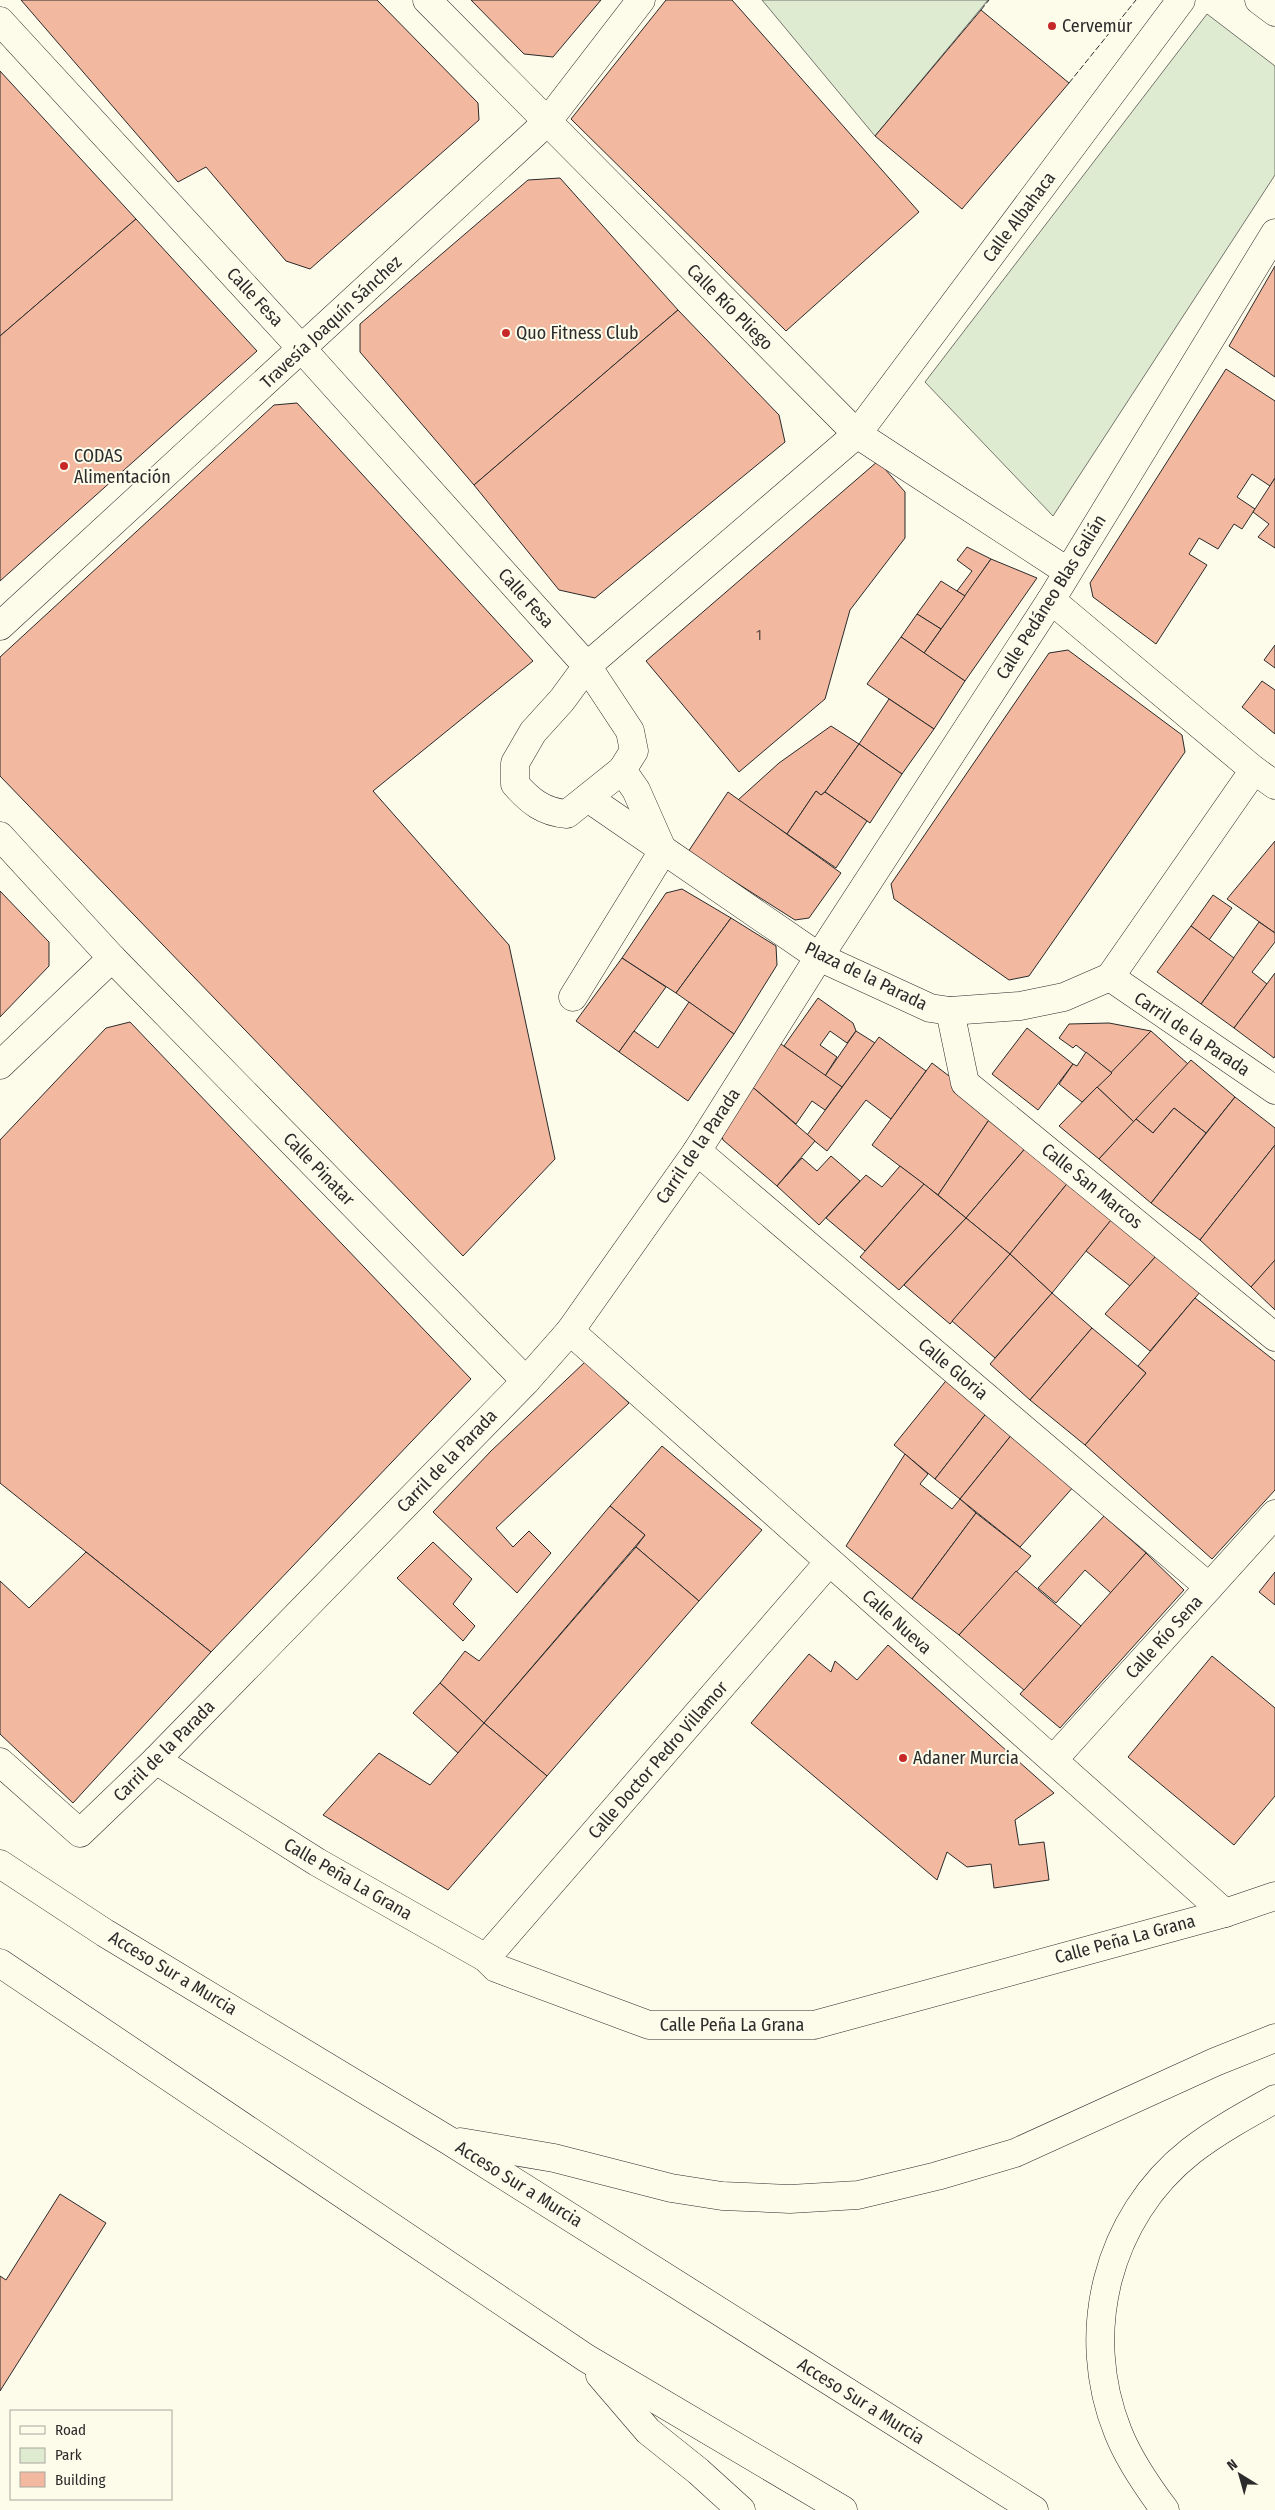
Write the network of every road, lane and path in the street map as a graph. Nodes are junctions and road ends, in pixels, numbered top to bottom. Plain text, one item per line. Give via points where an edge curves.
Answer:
1 (427, 0) edge
2 (641, 0) edge
3 (1181, 0) edge
4 (1259, 0) edge
5 (1275, 12) edge
6 (0, 20) edge
7 (547, 122) junction
8 (1275, 234) edge
9 (302, 349) junction
10 (857, 434) junction
11 (1067, 571) junction
12 (1051, 600) junction
13 (0, 626) edge
14 (587, 666) junction
15 (622, 770) junction
16 (1264, 778) edge
17 (588, 798) junction
18 (0, 836) edge
19 (663, 851) junction
20 (819, 957) junction
21 (112, 958) junction
22 (1110, 977) junction
23 (573, 997) dead end
24 (950, 1011) junction
25 (0, 1065) edge
26 (1275, 1090) edge
27 (697, 1151) junction
28 (570, 1331) junction
29 (1275, 1336) edge
30 (526, 1380) junction
31 (1275, 1514) edge
32 (829, 1562) junction
33 (1209, 1587) junction
34 (156, 1760) junction
35 (1053, 1760) junction
36 (0, 1762) edge
37 (0, 1864) edge
38 (1273, 1894) edge
39 (1225, 1913) junction
40 (486, 1958) junction
41 (0, 1963) edge
42 (1275, 2038) edge
43 (1275, 2099) edge
44 (448, 2140) junction
45 (586, 2358) junction
46 (741, 2510) edge
47 (843, 2510) edge
48 (1034, 2510) edge
49 (1165, 2510) edge

1 - 7 main road, Calle Río Pliego
2 - 7 main road, Travesía Joaquín Sánchez
3 - 10 main road, Calle Albahaca
4 - 5 main road
6 - 9 main road, Calle Fesa
7 - 9 main road, Travesía Joaquín Sánchez
7 - 10 main road, Calle Río Pliego
8 - 11 main road, Calle Pedáneo Blas Galián
9 - 13 main road, Travesía Joaquín Sánchez
9 - 14 main road, Calle Fesa
10 - 11 main road, Calle Río Pliego
10 - 14 main road, Calle Albahaca
11 - 12 main road, Calle Pedáneo Blas Galián
12 - 16 main road
12 - 20 main road, Calle Pedáneo Blas Galián
14 - 15 main road, Calle Fesa via 630,731 634,751
14 - 17 main road, Calle Albahaca via 533,732 515,763 515,784 531,802 552,812 567,814
15 - 17 main road, Calle Albahaca
15 - 19 main road via 636,790
16 - 22 main road
17 - 19 main road, Plaza de la Parada
18 - 21 main road, Calle Pinatar
19 - 20 main road, Plaza de la Parada
19 - 23 main road
20 - 24 main road, Plaza de la Parada via 930,1008
20 - 27 main road, Carril de la Parada
21 - 25 main road
21 - 30 main road, Calle Pinatar
22 - 24 main road, Plaza de la Parada via 1064,997 1020,1006
22 - 26 main road, Carril de la Parada
24 - 29 main road, Calle San Marcos via 965,1083
27 - 28 main road, Carril de la Parada
27 - 33 main road, Calle Gloria
28 - 30 main road, Carril de la Parada
28 - 32 main road, Calle Nueva
30 - 34 main road, Carril de la Parada
31 - 33 main road, Calle Río Sena
32 - 35 main road, Calle Nueva
32 - 40 main road, Calle Doctor Pedro Villamor
33 - 35 main road, Calle Río Sena
34 - 36 main road, Carril de la Parada via 80,1833
34 - 40 main road, Calle Peña La Grana via 317,1862
35 - 39 main road, Calle Nueva
37 - 44 main road, Acceso Sur a Murcia via 105,1933
38 - 39 main road, Calle Peña La Grana
39 - 40 main road, Calle Peña La Grana via 814,2025 649,2026 496,1968
41 - 45 main road
42 - 44 main road via 1214,2062 1015,2153 858,2195 790,2199 722,2196 671,2188 554,2158
43 - 49 main road via 1190,2152 1157,2185 1132,2218 1113,2258 1102,2306 1100,2353 1106,2391 1118,2432 1142,2478
44 - 48 main road, Acceso Sur a Murcia
45 - 46 main road via 648,2431
45 - 47 main road

